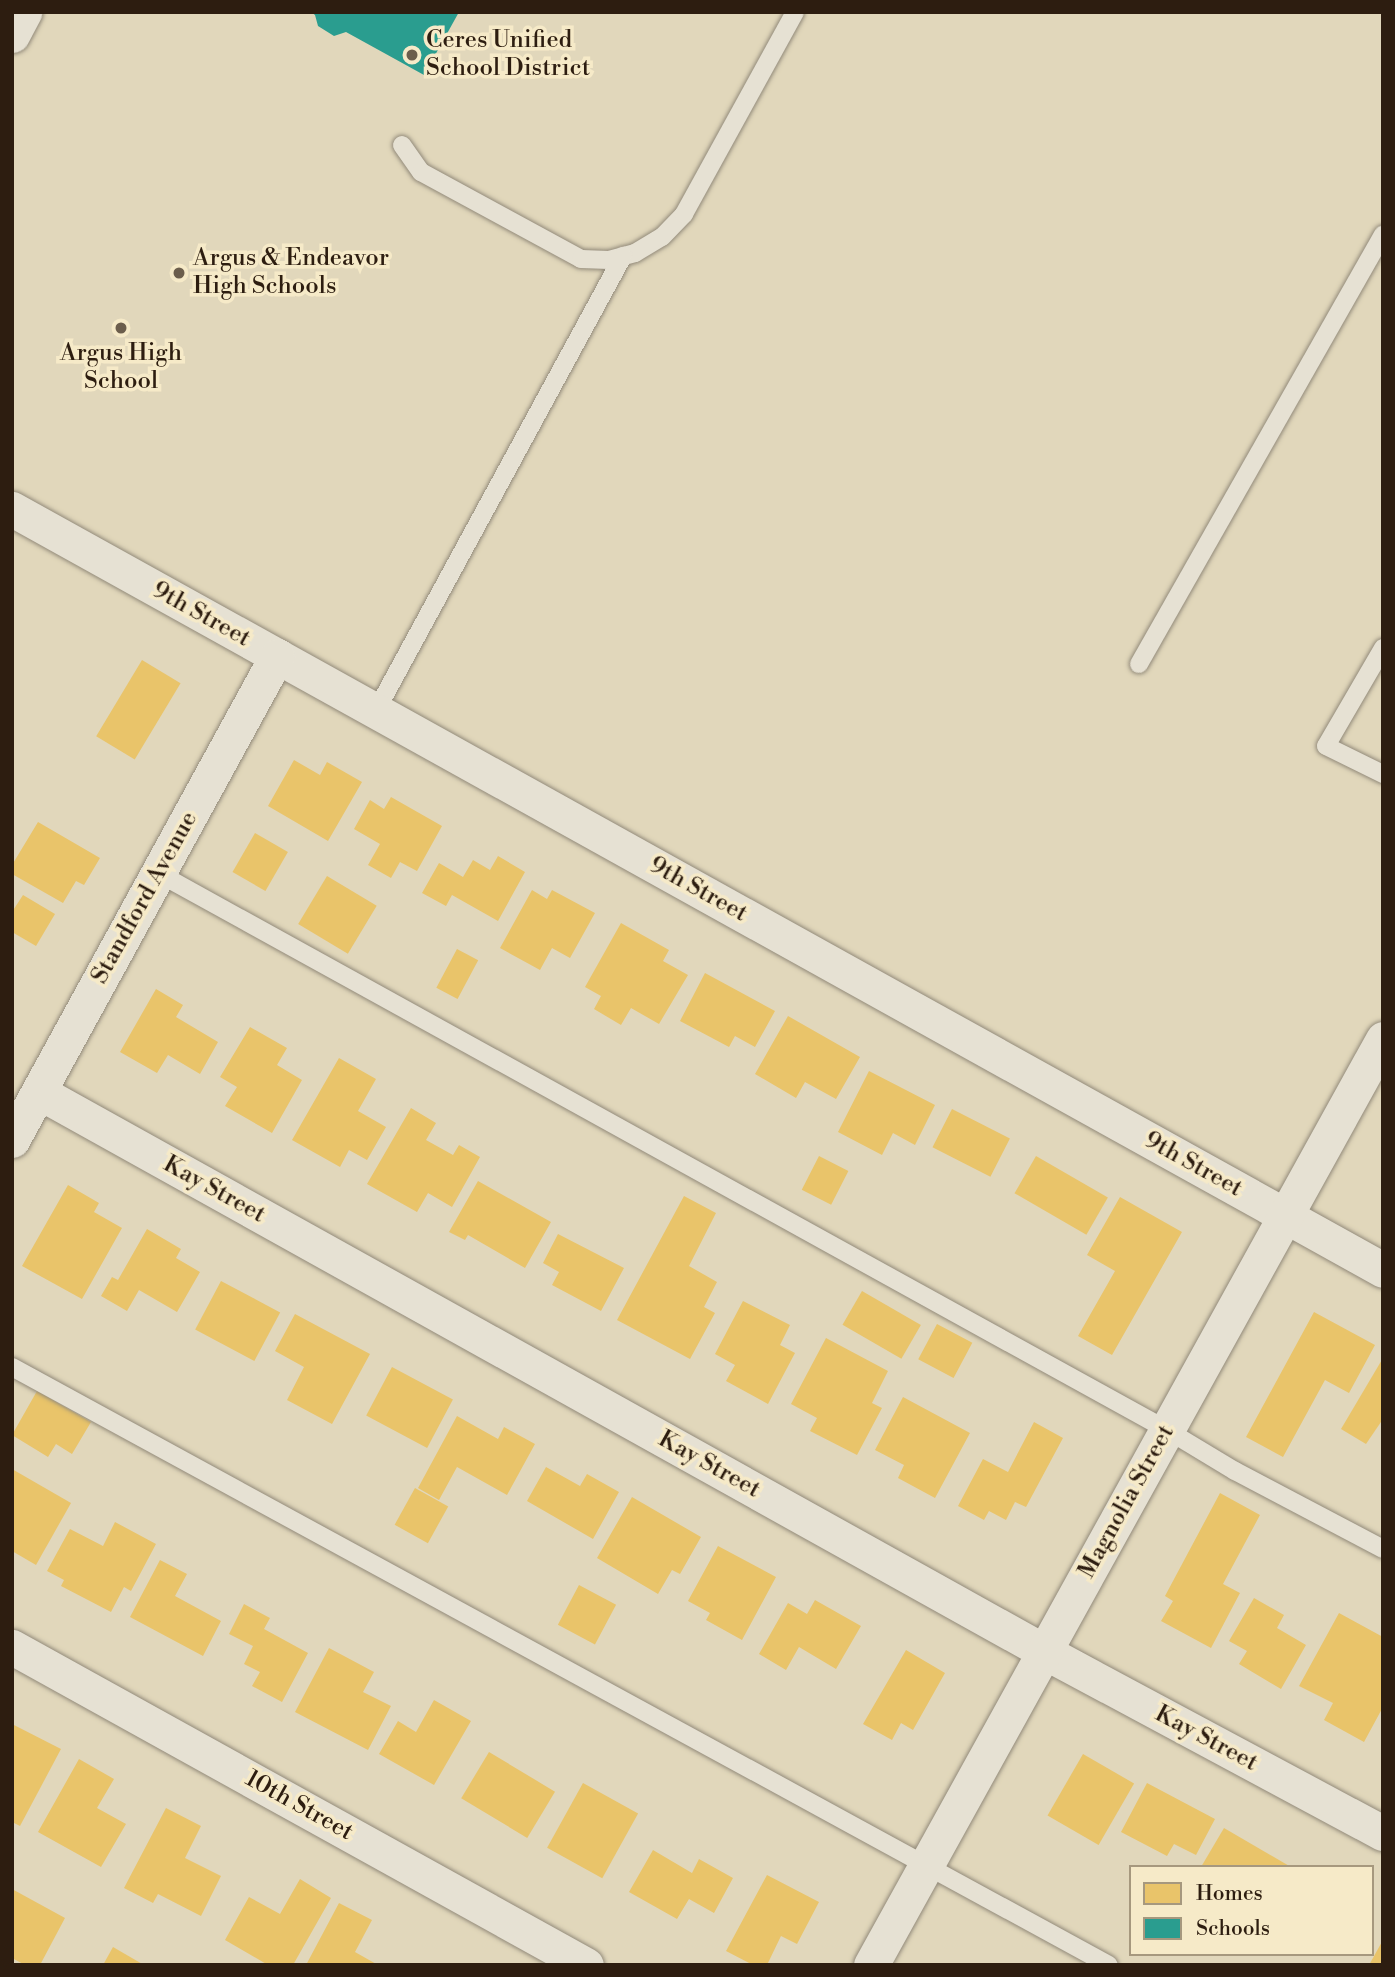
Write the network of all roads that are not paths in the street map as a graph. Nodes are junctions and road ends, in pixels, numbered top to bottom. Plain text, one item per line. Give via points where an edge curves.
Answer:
1 (24, 12) edge
2 (795, 12) edge
3 (12, 34) edge
4 (402, 145) dead end
5 (1383, 234) edge
6 (623, 256) junction
7 (12, 509) edge
8 (1383, 648) edge
9 (277, 656) junction
10 (1139, 664) dead end
11 (376, 711) junction
12 (1383, 775) edge
13 (158, 873) junction
14 (1383, 1039) edge
15 (39, 1092) junction
16 (12, 1140) edge
17 (1285, 1216) junction
18 (1383, 1270) edge
19 (12, 1367) edge
20 (1167, 1430) junction
21 (1383, 1549) edge
22 (12, 1647) edge
23 (1045, 1652) junction
24 (1383, 1833) edge
25 (927, 1864) junction
26 (586, 1965) edge
27 (871, 1965) edge
28 (1109, 1965) edge

1 - 3 street
2 - 6 lane via 684,214 662,237
4 - 6 lane via 421,172 582,258
5 - 10 lane
6 - 11 lane
7 - 9 street, 9th Street
8 - 12 lane via 1326,746
9 - 11 street, 9th Street
9 - 13 street, Standford Avenue
11 - 17 street, 9th Street
13 - 15 street, Standford Avenue
13 - 20 lane
14 - 17 street, Magnolia Street
15 - 16 street, Standford Avenue
15 - 23 street, Kay Street
17 - 18 street, 9th Street
17 - 20 street, Magnolia Street
19 - 25 lane
20 - 21 lane
20 - 23 street, Magnolia Street
22 - 26 street, 10th Street
23 - 24 street, Kay Street
23 - 25 street, Magnolia Street
25 - 27 street, Magnolia Street
25 - 28 lane

